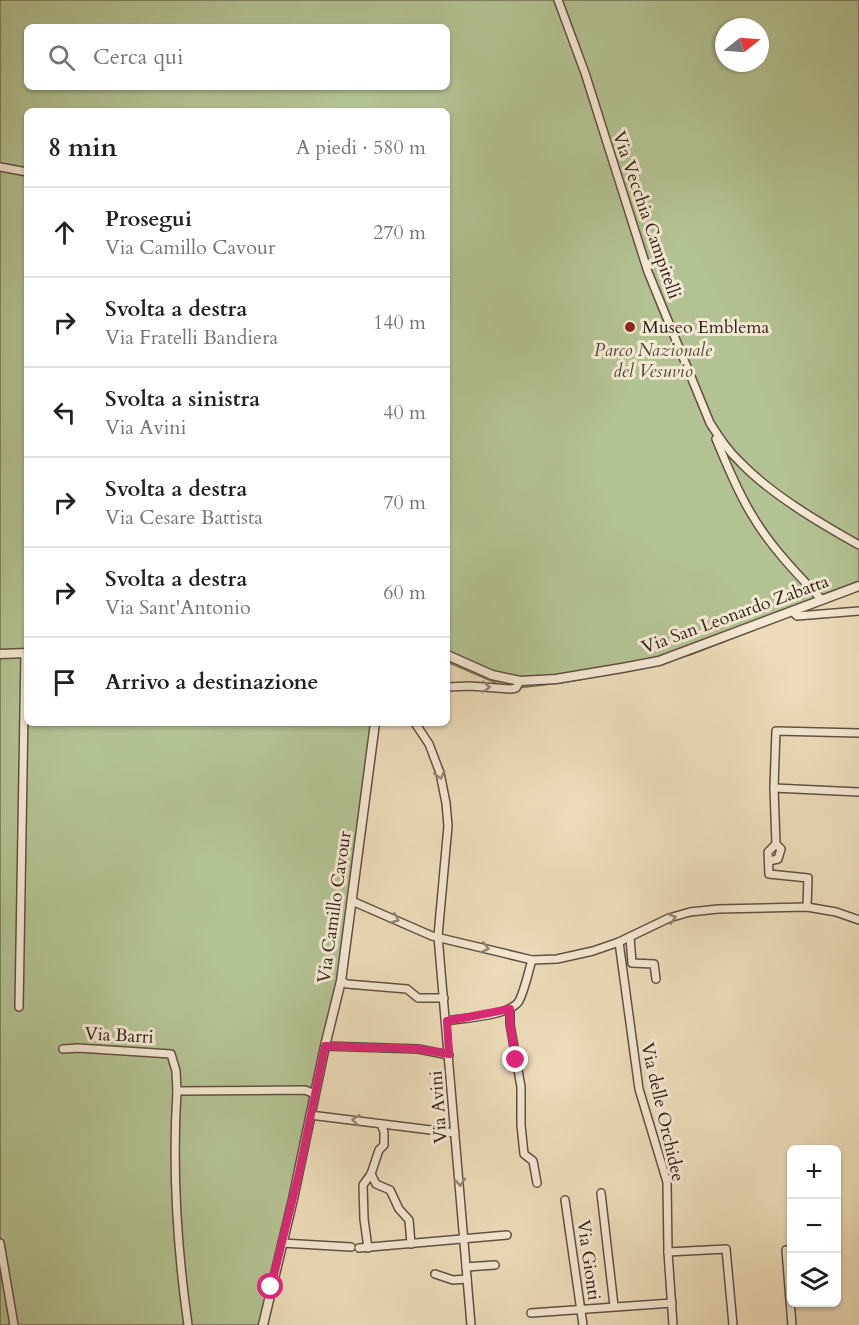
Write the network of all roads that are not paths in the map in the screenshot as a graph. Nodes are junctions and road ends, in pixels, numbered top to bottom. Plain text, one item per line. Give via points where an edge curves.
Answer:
1 (558, 0) edge
2 (0, 167) edge
3 (24, 171) edge
4 (710, 423) junction
5 (859, 545) edge
6 (859, 586) edge
7 (822, 600) junction
8 (792, 611) junction
9 (859, 611) edge
10 (24, 653) edge
11 (0, 654) edge
12 (450, 656) edge
13 (520, 681) junction
14 (450, 687) edge
15 (25, 726) edge
16 (375, 726) edge
17 (417, 726) edge
18 (859, 734) edge
19 (774, 787) dead end
20 (859, 792) edge
21 (776, 844) junction
22 (769, 861) junction
23 (352, 901) junction
24 (807, 907) junction
25 (859, 920) edge
26 (438, 936) junction
27 (630, 937) junction
28 (619, 942) junction
29 (532, 960) junction
30 (656, 979) dead end
31 (341, 981) junction
32 (444, 998) junction
33 (20, 1007) dead end
34 (510, 1009) junction
35 (447, 1021) junction
36 (325, 1046) junction
37 (63, 1049) dead end
38 (449, 1054) junction
39 (177, 1091) junction
40 (315, 1094) junction
41 (310, 1115) junction
42 (381, 1124) junction
43 (455, 1132) junction
44 (371, 1174) junction
45 (537, 1183) dead end
46 (601, 1193) dead end
47 (565, 1200) dead end
48 (507, 1235) dead end
49 (464, 1240) junction
50 (282, 1243) junction
51 (0, 1244) edge
52 (411, 1244) junction
53 (368, 1248) junction
54 (786, 1250) dead end
55 (668, 1252) junction
56 (495, 1265) dead end
57 (466, 1266) junction
58 (435, 1274) dead end
59 (467, 1279) junction
60 (672, 1303) junction
61 (614, 1306) junction
62 (580, 1309) junction
63 (531, 1313) dead end
64 (14, 1325) edge
65 (188, 1325) edge
66 (263, 1325) edge
67 (471, 1325) edge
68 (583, 1325) edge
69 (673, 1325) edge
70 (733, 1325) edge
71 (792, 1325) edge

1 - 4 street, Via Vecchia Campitelli via 648,272
2 - 3 street
4 - 5 street, Via Vecchia Campitelli via 741,464 770,488
4 - 7 street via 735,485 753,517
6 - 7 street, Via San Leonardo Zabatta
7 - 8 street, Via San Leonardo Zabatta
8 - 9 street via 797,616
8 - 13 street, Via San Leonardo Zabatta via 650,663
10 - 11 street
12 - 13 street, Via San Leonardo Zabatta via 492,675
14 -> 13 street via 516,688
15 - 33 street
16 - 23 street, Via Camillo Cavour
17 -> 26 street, Via Avini via 429,744 446,803 448,826
18 - 19 street via 776,731
20 - 21 street via 774,788
21 - 22 street via 768,852
21 - 22 street via 781,856
22 - 24 street via 769,874 808,878
23 -> 26 street
23 - 31 street, Via Camillo Cavour
24 - 25 street
27 -> 24 street via 653,924 690,912
26 -> 29 street
26 - 32 street, Via Avini
27 - 28 street
27 - 30 street via 632,963 654,963
28 - 29 street via 557,959
28 - 55 street, Via delle Orchidee via 639,1089 667,1182
29 - 34 street via 519,999
31 - 32 street via 407,989 418,998
31 - 36 street, Via Camillo Cavour
32 - 35 street, Via Avini
34 - 35 street
34 - 45 street via 521,1087 520,1125 525,1154 533,1161
35 - 38 street, Via Avini
36 - 38 street
36 - 40 street, Via Camillo Cavour
37 - 39 street, Via Barri via 171,1054
38 - 43 street, Via Avini
39 - 40 street via 305,1090
39 - 65 street via 177,1228
40 - 41 street, Via Camillo Cavour
42 -> 41 street
41 - 50 street, Via Camillo Cavour
42 - 43 street
42 - 44 street via 384,1145
43 -> 49 street, Via Avini
44 - 52 street via 376,1184 390,1190 409,1220
44 - 53 street via 363,1185
46 - 61 street
47 - 62 street, Via Gionti
48 - 49 street
49 - 52 street
49 - 57 street, Via Avini
50 - 53 street
50 - 66 street, Via Camillo Cavour
51 - 64 street
52 - 53 street
54 - 71 street
55 - 60 street, Via delle Orchidee
55 - 70 street via 726,1249
56 - 57 street
57 - 59 street, Via Avini
58 - 59 street via 453,1280
59 - 67 street, Via Avini
60 - 61 street
60 - 69 street, Via delle Orchidee
61 - 62 street
62 - 63 street
62 - 68 street, Via Gionti

